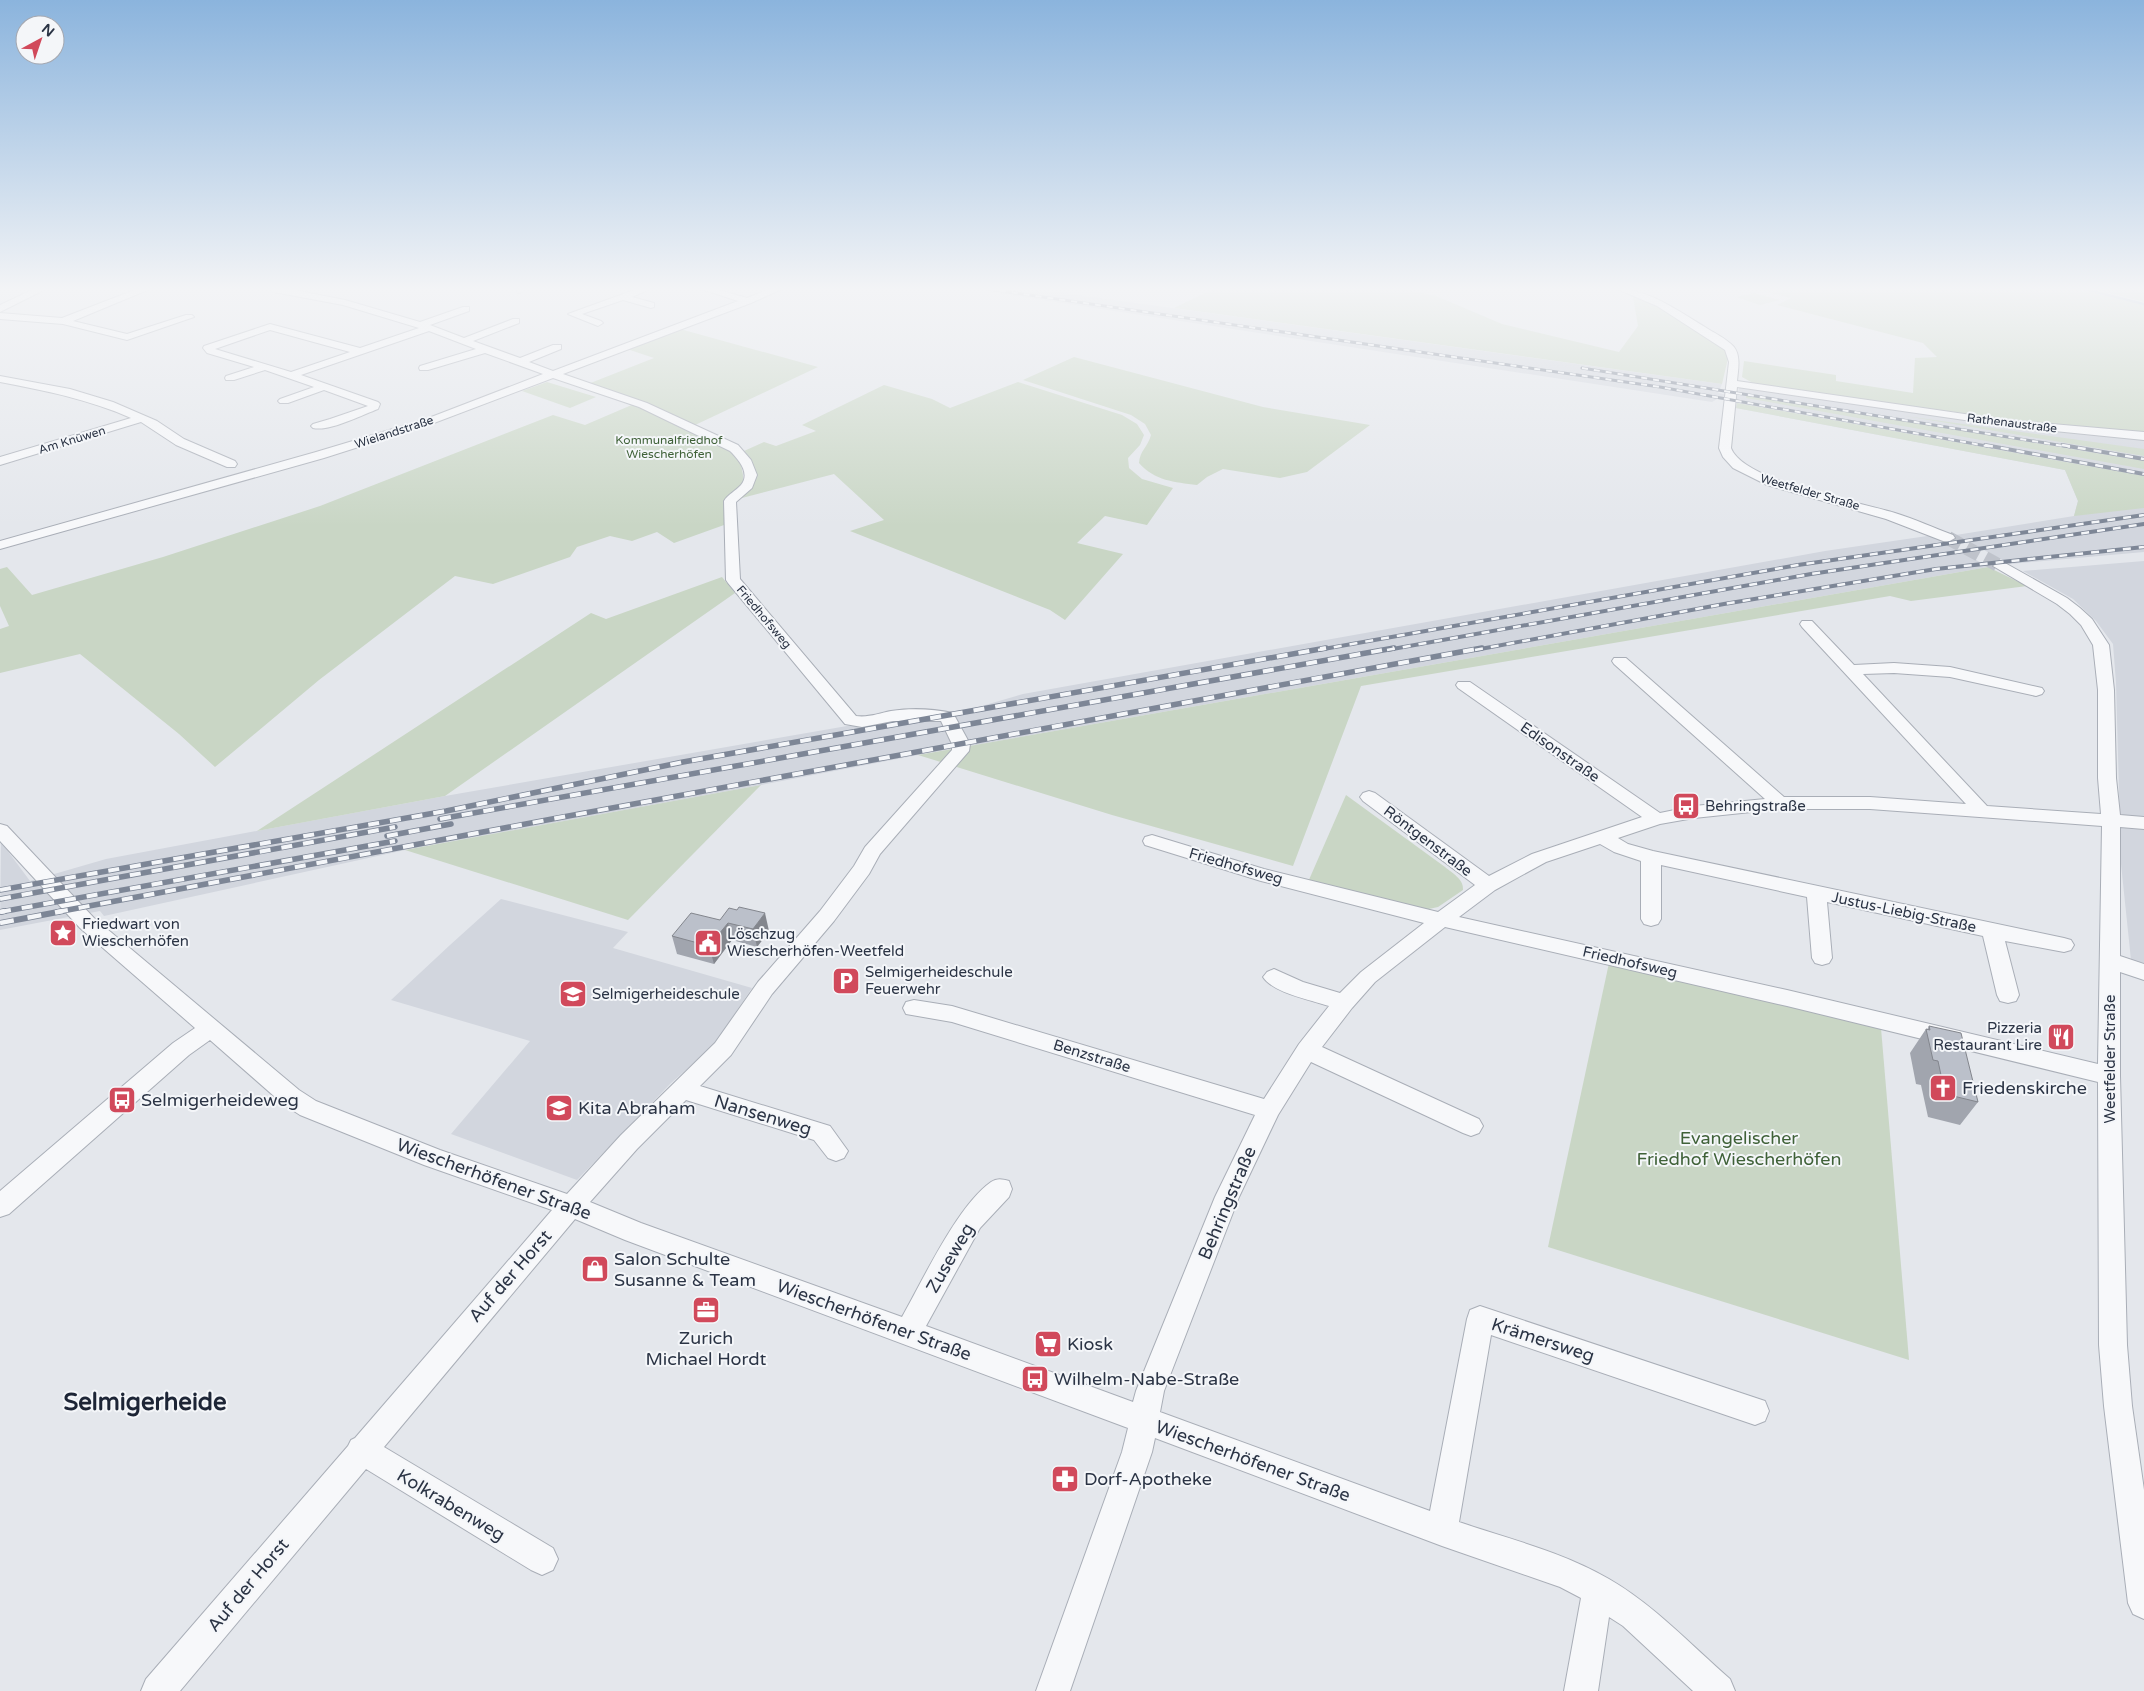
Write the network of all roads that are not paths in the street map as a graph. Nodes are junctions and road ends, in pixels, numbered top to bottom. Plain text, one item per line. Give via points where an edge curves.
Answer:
1 (262, 368) edge
2 (268, 368) edge
3 (309, 368) edge
4 (536, 368) edge
5 (573, 368) edge
6 (1732, 368) edge
7 (291, 374) junction
8 (555, 375) junction
9 (230, 378) dead end
10 (0, 380) edge
11 (15, 382) junction
12 (1731, 383) junction
13 (326, 386) junction
14 (0, 388) edge
15 (284, 401) dead end
16 (143, 418) junction
17 (317, 426) dead end
18 (2144, 436) edge
19 (0, 461) edge
20 (231, 464) dead end
21 (1948, 538) tunnel mouth
22 (0, 545) edge
23 (2000, 566) tunnel mouth
24 (1807, 624) dead end
25 (1620, 661) dead end
26 (1852, 670) junction
27 (1464, 685) dead end
28 (2036, 691) dead end
29 (941, 774) joint
30 (1369, 797) dead end
31 (1780, 803) junction
32 (1982, 810) junction
33 (1657, 819) junction
34 (2111, 821) junction
35 (2144, 823) edge
36 (0, 830) edge
37 (1601, 837) junction
38 (1152, 841) dead end
39 (1651, 857) junction
40 (1488, 885) junction
41 (1816, 892) junction
42 (1651, 918) dead end
43 (1443, 920) junction
44 (1992, 931) junction
45 (2064, 945) dead end
46 (1822, 958) dead end
47 (2110, 960) junction
48 (2144, 972) edge
49 (1274, 977) dead end
50 (2008, 996) dead end
51 (1344, 1002) junction
52 (914, 1008) dead end
53 (210, 1029) junction
54 (1307, 1050) junction
55 (2109, 1076) junction
56 (682, 1090) junction
57 (1269, 1110) junction
58 (1471, 1126) dead end
59 (836, 1151) dead end
60 (1000, 1189) dead end
61 (0, 1206) edge
62 (571, 1206) junction
63 (908, 1332) junction
64 (1755, 1411) dead end
65 (1144, 1420) junction
66 (361, 1450) junction
67 (1442, 1531) junction
68 (542, 1559) dead end
69 (1598, 1590) junction
70 (2144, 1603) edge
71 (158, 1691) edge
72 (1053, 1691) edge
73 (1580, 1691) edge
74 (1718, 1691) edge

1 - 9 street
2 - 7 street
3 - 7 street
4 - 8 street
5 - 8 street, Wielandstraße
6 - 12 street, Weetfelder Straße
7 - 13 street
8 - 22 street, Wielandstraße via 392,433
8 - 29 street, Friedhofsweg via 643,405 734,448 745,457 751,475 749,484 730,501 733,580 851,720 862,722 893,716 946,717 961,744 960,751
10 - 11 street
11 - 14 street
11 - 16 street via 89,397
12 - 18 street, Rathenaustraße via 2006,423
12 - 21 street, Weetfelder Straße via 1725,448 1734,463 1771,482 1891,516
13 - 15 street
13 - 17 street via 374,404 374,407
16 - 19 street, Am Knüwen
16 - 20 street via 180,442
23 - 34 street, Weetfelder Straße via 2075,611 2087,622 2101,645
24 - 26 street
25 - 31 street
26 - 28 street via 1894,668 1950,672
26 - 32 street
27 - 33 street, Edisonstraße
29 - 56 street, Auf der Horst via 872,851 827,916 765,988 723,1049
30 - 40 street, Röntgenstraße
31 - 32 street, Behringstraße via 1870,803
31 - 33 street, Behringstraße
32 - 34 street, Behringstraße
33 - 37 street, Behringstraße
34 - 35 street, Behringstraße
34 - 47 street, Weetfelder Straße
36 - 53 street, Wiescherhöfener Straße via 87,923
37 - 39 street, Justus-Liebig-Straße via 1621,848
37 - 40 street, Behringstraße via 1539,858
38 - 43 street, Friedhofsweg via 1218,863
39 - 41 street, Justus-Liebig-Straße
39 - 42 street
40 - 43 street, Behringstraße
41 - 44 street, Justus-Liebig-Straße
41 - 46 street, Justus-Liebig-Straße
43 - 51 street, Behringstraße via 1368,977
43 - 55 street, Friedhofsweg
44 - 45 street, Justus-Liebig-Straße
44 - 50 street, Justus-Liebig-Straße
47 - 48 street
47 - 55 street, Weetfelder Straße
49 - 51 street via 1296,988
51 - 54 street, Behringstraße
52 - 57 street, Benzstraße via 952,1014
53 - 61 street via 181,1049
53 - 62 street, Wiescherhöfener Straße via 308,1108 433,1158
54 - 57 street, Behringstraße
54 - 58 street
55 - 70 street, Weetfelder Straße via 2113,1345
56 - 59 street, Nansenweg via 822,1133
56 - 62 street, Auf der Horst
57 - 65 street, Behringstraße via 1227,1197 1150,1391
60 - 63 street, Zuseweg via 971,1220
62 - 63 street, Wiescherhöfener Straße
62 - 66 street, Auf der Horst
63 - 65 street, Wiescherhöfener Straße
64 - 67 street, Krämersweg via 1480,1319
65 - 67 street, Wiescherhöfener Straße
65 - 72 street via 1137,1452
66 - 68 street, Kolkrabenweg
66 - 71 street, Auf der Horst
67 - 69 street, Wiescherhöfener Straße via 1566,1574
69 - 73 street
69 - 74 street, Wiescherhöfener Straße via 1634,1615

